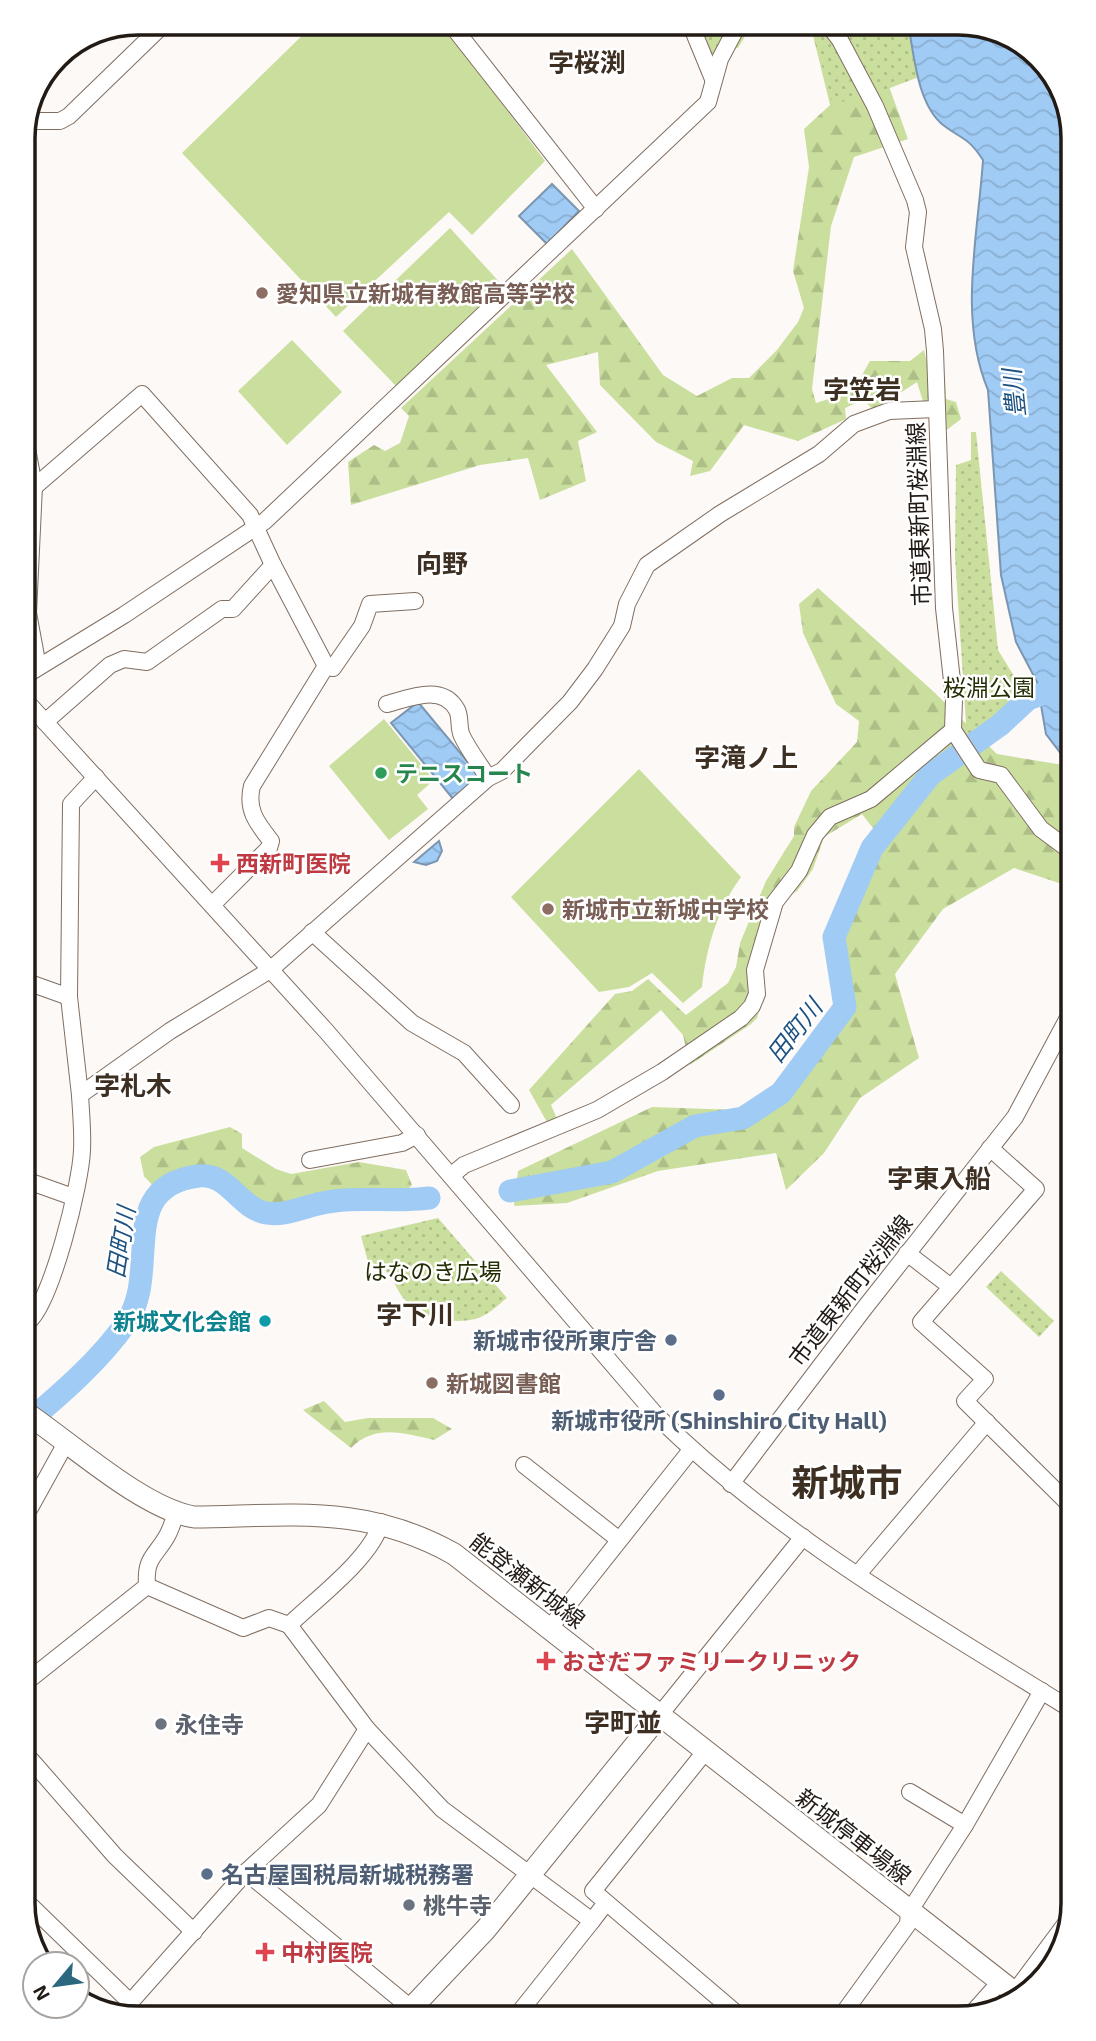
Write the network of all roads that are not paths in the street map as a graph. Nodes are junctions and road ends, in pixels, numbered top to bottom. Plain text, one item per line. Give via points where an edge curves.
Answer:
1 (153, 35) edge
2 (459, 35) edge
3 (695, 35) edge
4 (733, 35) edge
5 (836, 35) edge
6 (713, 79) junction
7 (36, 121) edge
8 (596, 209) junction
9 (936, 409) junction
10 (35, 486) edge
11 (257, 527) junction
12 (273, 565) junction
13 (415, 601) dead end
14 (326, 666) junction
15 (35, 669) edge
16 (387, 704) dead end
17 (35, 710) edge
18 (46, 722) junction
19 (961, 744) junction
20 (96, 777) junction
21 (488, 778) junction
22 (1061, 844) edge
23 (212, 905) junction
24 (312, 932) junction
25 (270, 970) junction
26 (35, 985) edge
27 (69, 997) junction
28 (1061, 1032) edge
29 (80, 1095) junction
30 (512, 1105) dead end
31 (417, 1135) junction
32 (990, 1148) junction
33 (310, 1160) dead end
34 (452, 1175) junction
35 (35, 1183) edge
36 (73, 1197) junction
37 (907, 1253) junction
38 (951, 1287) junction
39 (35, 1312) edge
40 (35, 1419) edge
41 (987, 1422) junction
42 (67, 1441) junction
43 (691, 1450) junction
44 (524, 1465) dead end
45 (731, 1485) junction
46 (1061, 1496) edge
47 (35, 1499) edge
48 (176, 1514) junction
49 (381, 1522) junction
50 (803, 1536) junction
51 (618, 1539) junction
52 (858, 1574) junction
53 (147, 1586) junction
54 (289, 1625) junction
55 (549, 1629) junction
56 (35, 1675) edge
57 (1042, 1692) junction
58 (1061, 1703) edge
59 (658, 1717) junction
60 (367, 1729) junction
61 (704, 1753) junction
62 (35, 1765) edge
63 (910, 1792) dead end
64 (965, 1825) junction
65 (246, 1872) junction
66 (529, 1877) junction
67 (605, 1904) junction
68 (36, 1910) edge
69 (909, 1912) junction
70 (592, 1921) junction
71 (194, 1932) junction
72 (1056, 1936) edge
73 (1011, 1990) edge
74 (995, 1999) edge
75 (122, 2005) edge
76 (127, 2005) edge
77 (404, 2006) edge
78 (418, 2006) edge
79 (524, 2006) edge
80 (726, 2006) edge
81 (849, 2006) edge

1 - 7 street via 69,116 60,121
2 - 8 street
3 - 6 street
4 - 6 street
5 - 9 street, 市道東新町桜淵線 via 875,106 915,200 914,247 933,329
6 - 8 street via 708,102
8 - 11 street
9 - 19 street, 市道東新町桜淵線 via 944,608
9 - 21 street via 889,411 854,424 819,454 647,565 627,604 622,626 595,669 545,729 502,771
10 - 11 street via 142,394
11 - 12 street
11 - 15 street
12 - 14 street
12 - 18 street via 233,610 222,609 146,662 124,659 110,665
13 - 14 street via 370,604 362,626 333,668
14 - 23 street via 252,786 251,812 271,841 270,848
16 - 21 street via 420,695 450,699 458,712 460,733
17 - 18 street
18 - 20 street
19 - 22 street via 984,773 1001,775 1041,829
19 - 34 street via 871,799 830,817 775,902 755,970 757,994 741,1018 597,1110
20 - 23 street
20 - 27 street via 71,804
21 - 24 street
23 - 25 street
24 - 25 street
24 - 30 street via 412,1023 464,1054
25 - 29 street via 170,1031
25 - 31 street
26 - 27 street
27 - 29 street
28 - 32 street, 市道東新町桜淵線 via 1027,1099
29 - 36 street via 82,1152
31 - 33 street via 402,1143
31 - 34 street
32 - 37 street, 市道東新町桜淵線
32 - 38 street via 1036,1189
34 - 43 street
35 - 36 street
36 - 39 street via 59,1256
37 - 38 street
37 - 45 street, 市道東新町桜淵線
38 - 41 street via 921,1322 985,1379 965,1401
40 - 42 main road, 能登瀬新城線
41 - 46 street
41 - 52 street
42 - 47 street
42 - 48 main road, 能登瀬新城線
43 - 45 street
43 - 51 street
44 - 51 street
45 - 50 street
48 - 49 main road, 能登瀬新城線 via 343,1517
48 - 53 street via 151,1555
49 - 54 street via 379,1534 346,1572
49 - 55 main road, 能登瀬新城線 via 454,1554
50 - 52 street
50 - 59 street
51 - 55 street
52 - 57 street
53 - 54 street via 243,1628 269,1618
53 - 56 street
54 - 60 street
55 - 59 main road, 能登瀬新城線
57 - 58 street
57 - 64 street
59 - 61 main road, 新城停車場線
59 - 66 main road
60 - 65 street via 319,1805
60 - 66 street via 442,1809
61 - 67 street via 593,1891
61 - 69 main road, 新城停車場線
62 - 71 street via 115,1856
63 - 64 street
64 - 69 street
65 - 71 street
65 - 77 street
66 - 70 street
66 - 78 main road
67 - 70 street
67 - 80 street
68 - 75 street
69 - 73 main road, 新城停車場線
69 - 81 street via 908,1924
70 - 79 street
71 - 76 street
72 - 73 street
73 - 74 street

